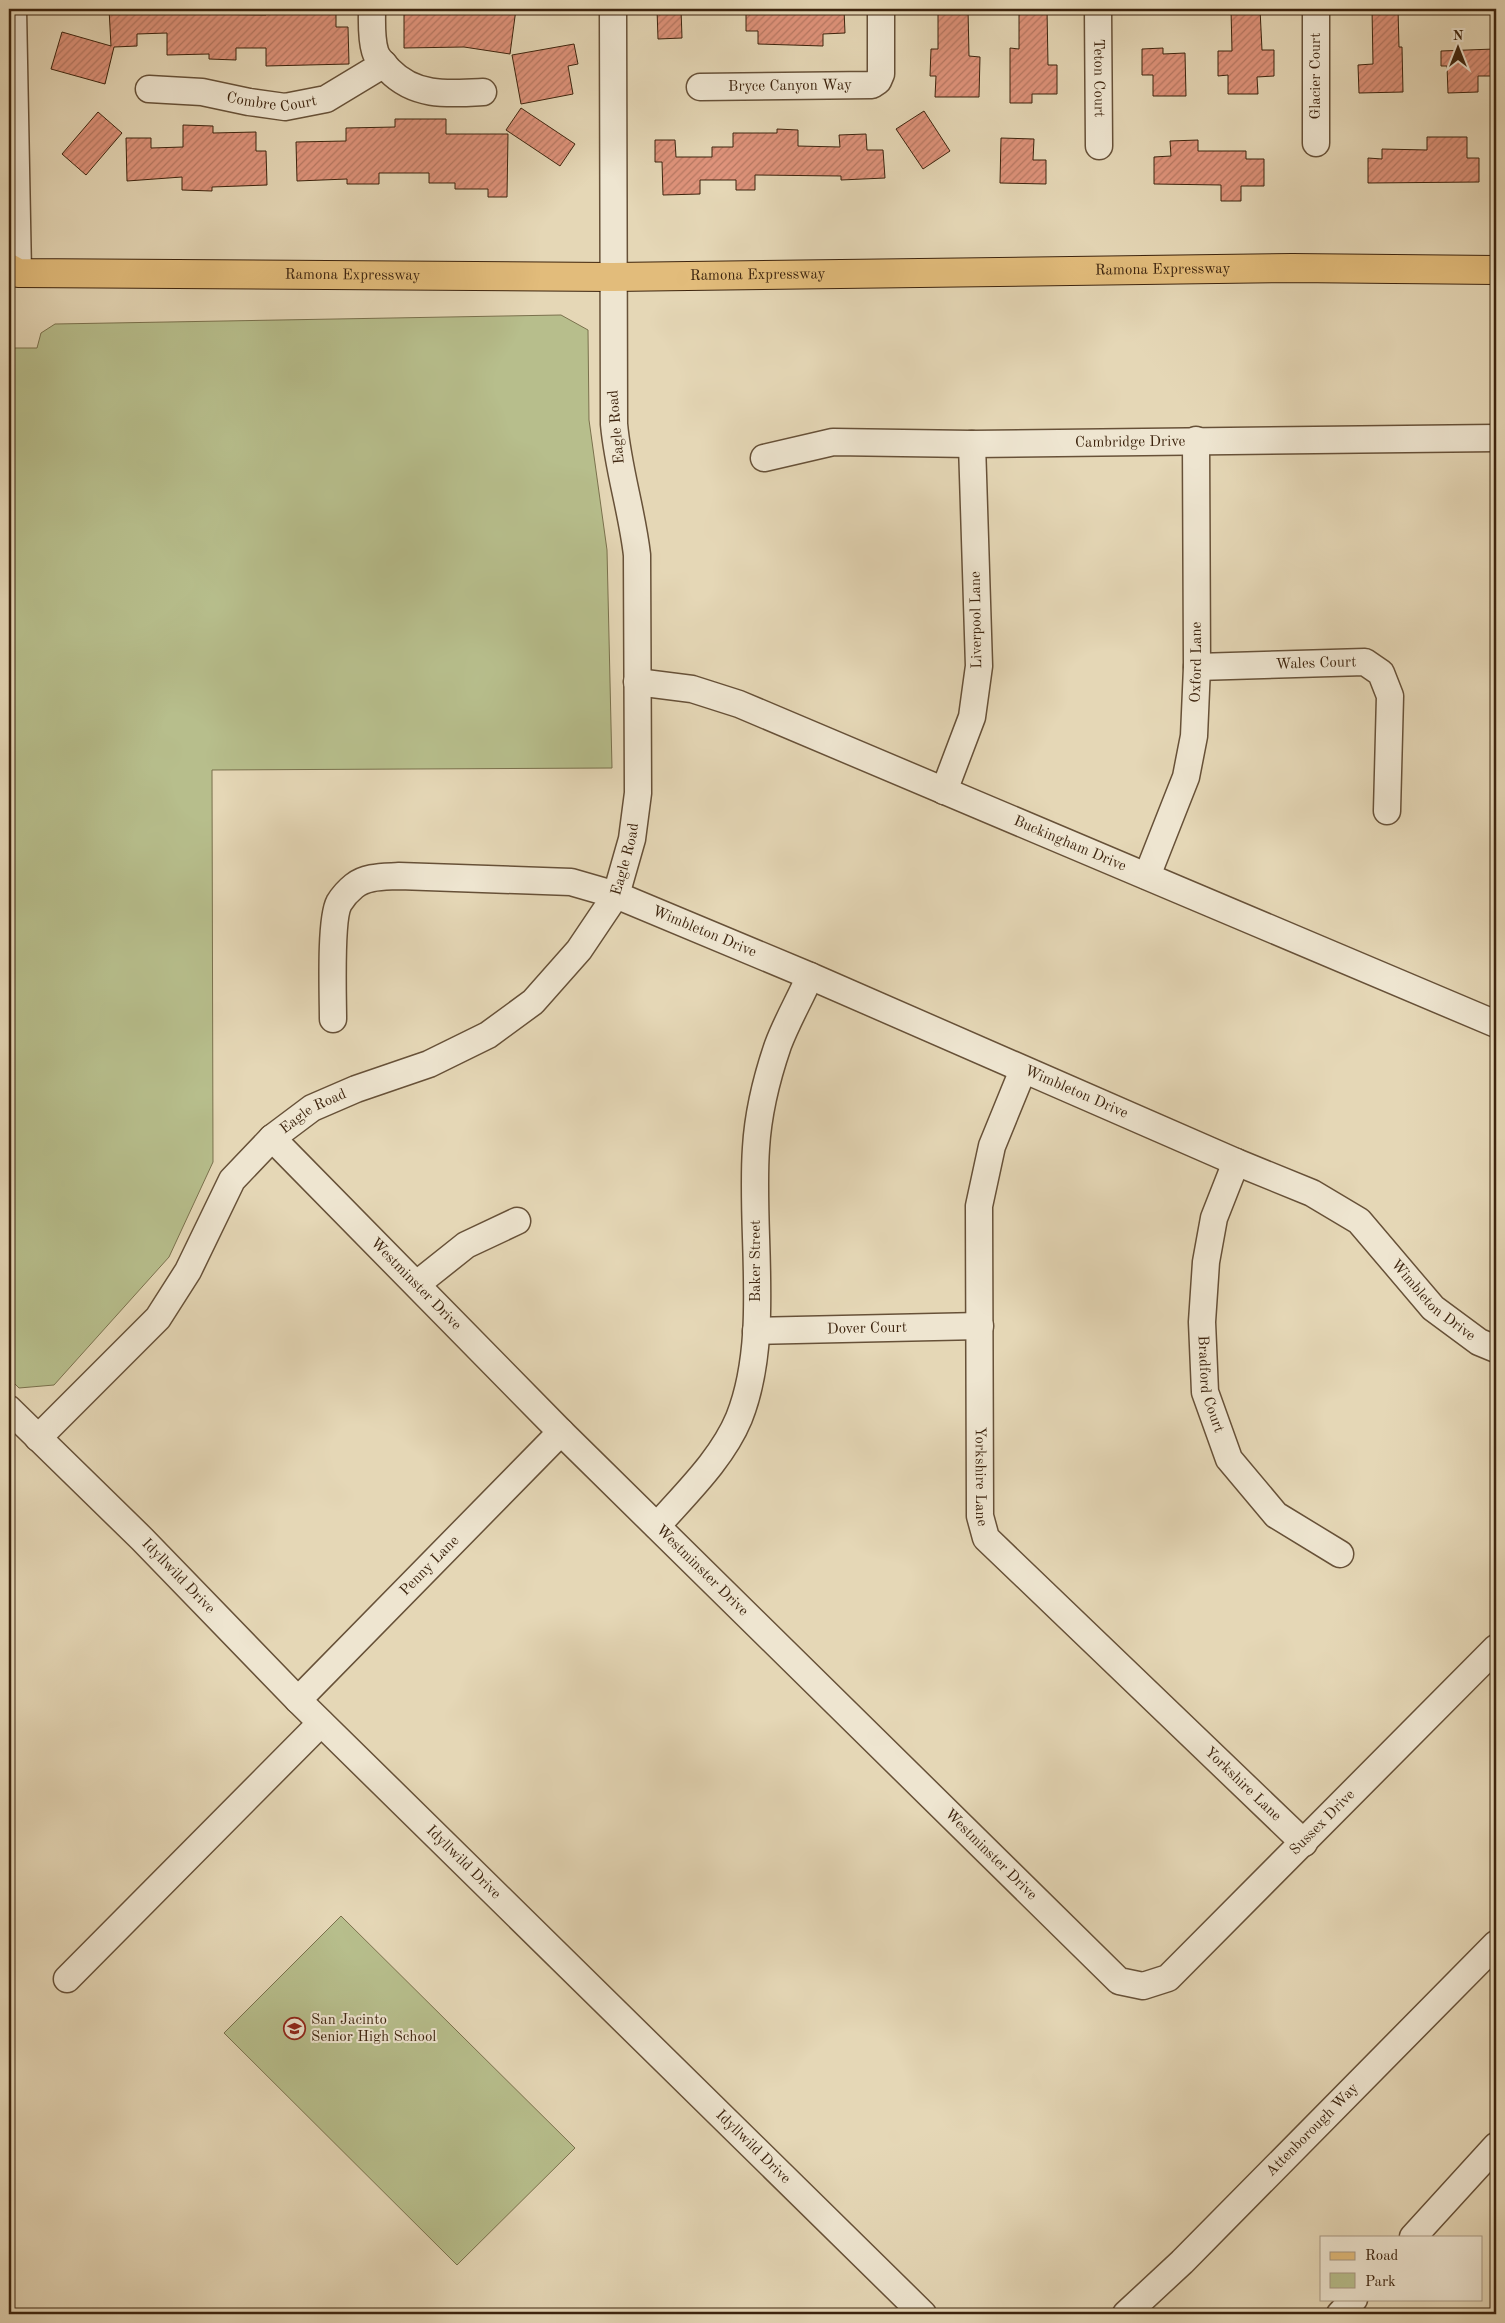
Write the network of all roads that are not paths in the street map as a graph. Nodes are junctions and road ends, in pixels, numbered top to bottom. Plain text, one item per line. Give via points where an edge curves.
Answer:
1 (13, 9) edge
2 (372, 9) edge
3 (614, 9) edge
4 (881, 9) edge
5 (1098, 9) edge
6 (1316, 9) edge
7 (384, 64) junction
8 (700, 86) dead end
9 (149, 89) dead end
10 (483, 92) dead end
11 (1316, 144) dead end
12 (1099, 146) dead end
13 (1496, 270) edge
14 (12, 273) edge
15 (614, 276) junction
16 (1496, 438) edge
17 (1196, 440) junction
18 (972, 444) junction
19 (764, 458) dead end
20 (1197, 667) junction
21 (637, 682) junction
22 (944, 791) junction
23 (1387, 811) dead end
24 (1147, 876) junction
25 (616, 895) junction
26 (810, 976) junction
27 (333, 1019) dead end
28 (1496, 1024) edge
29 (1023, 1070) junction
30 (272, 1138) junction
31 (1236, 1162) junction
32 (517, 1222) dead end
33 (416, 1284) junction
34 (980, 1326) junction
35 (756, 1331) junction
36 (1496, 1349) edge
37 (9, 1409) edge
38 (561, 1432) junction
39 (38, 1438) junction
40 (657, 1526) junction
41 (1340, 1554) dead end
42 (1496, 1648) edge
43 (298, 1700) junction
44 (322, 1723) junction
45 (1304, 1843) junction
46 (1496, 1944) edge
47 (67, 1979) dead end
48 (1143, 1986) joint
49 (1496, 2146) edge
50 (1413, 2236) edge
51 (1353, 2300) edge
52 (915, 2312) edge
53 (1126, 2314) edge
54 (1340, 2314) edge

1 - 14 street
2 - 7 street via 375,52
3 - 15 street, Eagle Road
4 - 8 street, Bryce Canyon Way via 881,74 872,85
5 - 12 street, Teton Court
6 - 11 street, Glacier Court
7 - 9 street, Combre Court via 326,99 285,107 202,92
7 - 10 street via 394,76 419,90 441,94
13 - 15 main road, Ramona Expressway via 1292,268
14 - 15 main road, Ramona Expressway
15 - 21 street, Eagle Road via 614,424 637,555
16 - 17 street, Cambridge Drive
17 - 18 street, Cambridge Drive
17 - 20 street, Oxford Lane
18 - 19 street, Cambridge Drive via 833,442
18 - 22 street, Liverpool Lane via 979,666 972,717
20 - 23 street, Wales Court via 1365,662 1381,673 1390,696
20 - 24 street, Oxford Lane via 1194,736 1186,777
21 - 22 street, Buckingham Drive via 692,689 739,704
21 - 25 street, Eagle Road via 638,793 632,839
22 - 24 street, Buckingham Drive
24 - 28 street, Buckingham Drive
25 - 26 street, Wimbleton Drive
25 - 27 street, Wimbleton Drive via 572,882 399,876 363,881 354,886 339,904 335,921
25 - 30 street, Eagle Road via 579,950 533,1002 488,1035 429,1064 312,1108
26 - 29 street, Wimbleton Drive
26 - 35 street, Baker Street via 778,1045 762,1104 756,1147
29 - 31 street, Wimbleton Drive
29 - 34 street, Yorkshire Lane via 992,1146 979,1206
30 - 33 street, Westminster Drive
30 - 39 street, Eagle Road via 232,1180 188,1272 158,1318
31 - 36 street, Wimbleton Drive via 1312,1192 1359,1221 1433,1308 1479,1342
31 - 41 street, Bradford Court via 1214,1218 1206,1262 1202,1322 1205,1392 1229,1459 1276,1515
32 - 33 street via 466,1245
33 - 38 street, Westminster Drive
34 - 35 street, Dover Court
34 - 45 street, Yorkshire Lane via 980,1516 986,1538
35 - 40 street, Baker Street via 752,1374 738,1419 708,1469
37 - 39 street, Idyllwild Drive
38 - 40 street, Westminster Drive
38 - 43 street, Penny Lane
39 - 43 street, Idyllwild Drive via 142,1539
40 - 48 street, Westminster Drive via 1118,1981
42 - 45 street, Sussex Drive
43 - 44 street, Idyllwild Drive
44 - 47 street
44 - 52 street, Idyllwild Drive
45 - 48 street, Sussex Drive via 1168,1978
46 - 53 street, Attenborough Way via 1231,2213
49 - 50 street
51 - 54 street

